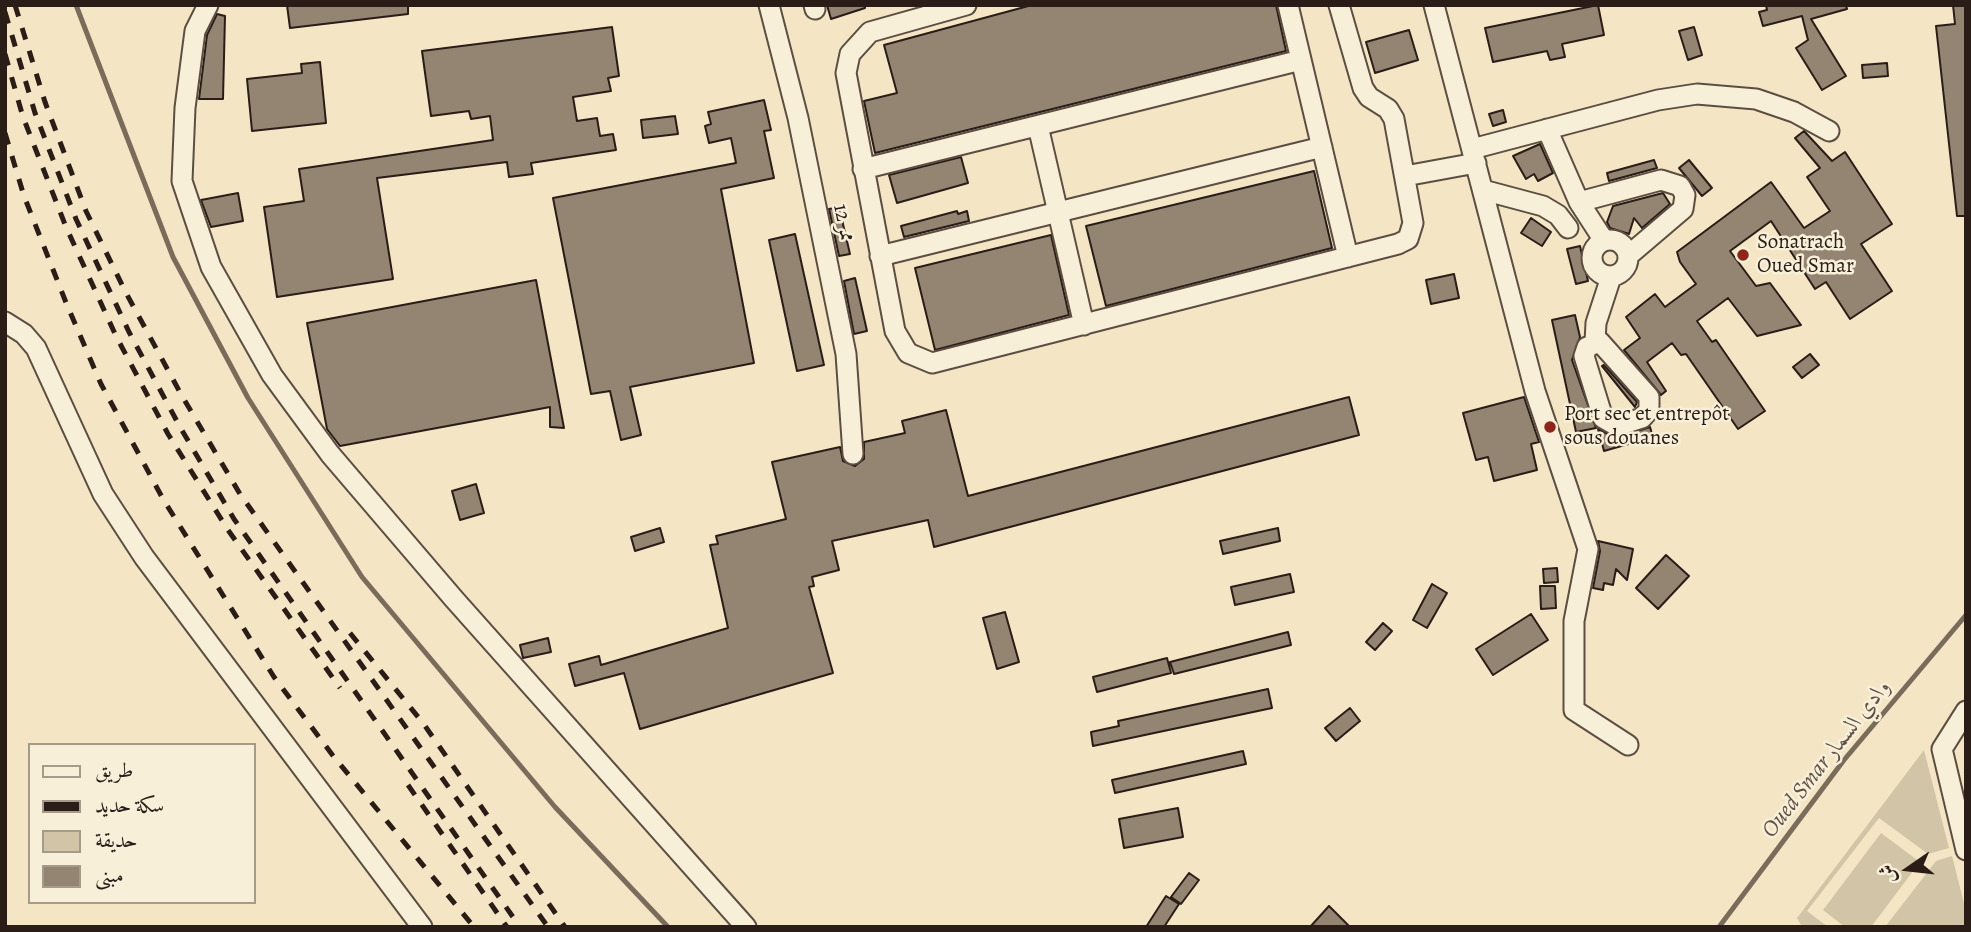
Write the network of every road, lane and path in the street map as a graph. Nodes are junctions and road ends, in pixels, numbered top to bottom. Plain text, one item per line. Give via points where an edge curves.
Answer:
1 (208, 5) edge
2 (769, 5) edge
3 (965, 5) edge
4 (1288, 5) edge
5 (1339, 5) edge
6 (1434, 5) edge
7 (1301, 60) junction
8 (1038, 126) junction
9 (1547, 129) junction
10 (1829, 131) dead end
11 (1322, 147) junction
12 (1474, 156) junction
13 (863, 169) junction
14 (1405, 176) junction
15 (1483, 190) junction
16 (1579, 202) junction
17 (1058, 212) junction
18 (1599, 242) junction
19 (1629, 255) junction
20 (880, 256) junction
21 (1348, 257) junction
22 (1611, 277) junction
23 (5, 322) edge
24 (1084, 325) junction
25 (1595, 342) dead end
26 (853, 454) dead end
27 (1966, 712) edge
28 (1628, 745) dead end
29 (1966, 850) edge
30 (422, 927) edge
31 (746, 927) edge

1 - 31 street via 195,31 181,181 211,267 272,375 330,454 445,589
2 - 26 street, ممر 12 via 798,118 846,354
3 - 13 street via 879,28 850,54 846,83
4 - 7 street
5 - 14 street via 1363,88 1394,119
6 - 12 street
7 - 8 street
7 - 11 street
8 - 13 street
8 - 17 street
9 - 10 street via 1658,100 1717,94 1775,104
9 - 12 street
9 - 16 street
11 - 17 street
11 - 21 street
12 - 14 street
12 - 15 street
13 - 20 street
14 - 21 street via 1411,234 1403,242
15 - 18 street via 1527,203 1548,224
15 - 28 street via 1535,391 1588,549 1574,621 1574,710
16 - 18 street
16 - 19 street via 1661,180 1680,186 1685,195 1682,209
17 - 20 street
17 - 24 street
18 - 19 street via 1612,240
18 - 22 street via 1592,253 1596,269
19 - 22 street via 1626,270
20 - 24 street via 898,339 908,353 923,361 941,363
21 - 24 street
22 - 25 street via 1596,323
23 - 30 street via 36,348 98,483 144,557
27 - 29 street via 1942,749

